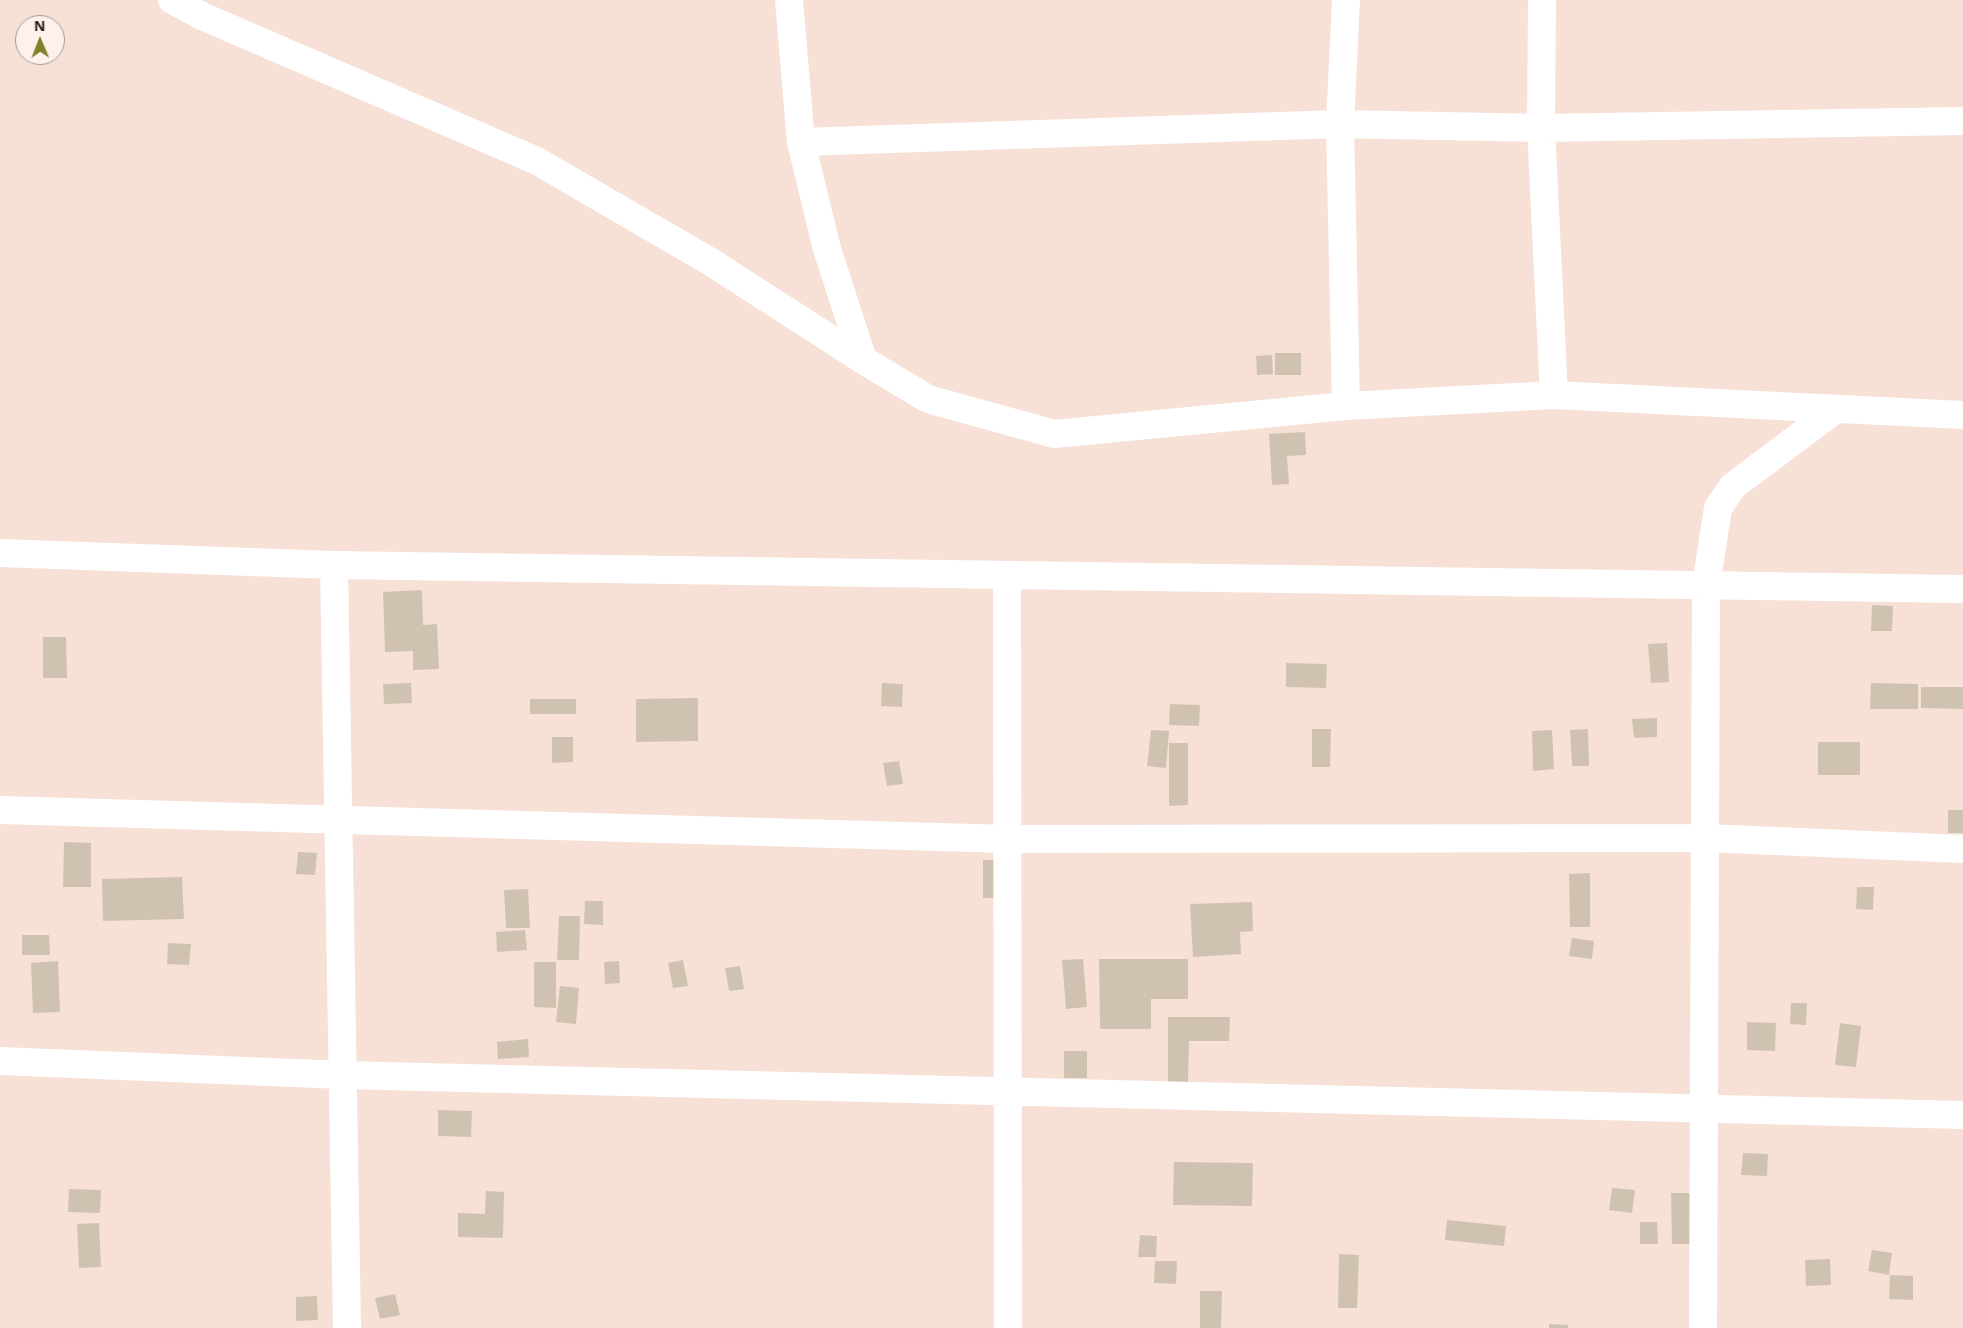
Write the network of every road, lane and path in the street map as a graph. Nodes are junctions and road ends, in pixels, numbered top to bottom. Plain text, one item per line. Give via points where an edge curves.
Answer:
1 (172, 0) edge
2 (790, 0) edge
3 (1346, 0) edge
4 (1542, 0) edge
5 (1963, 121) edge
6 (1340, 124) junction
7 (1542, 128) junction
8 (801, 142) junction
9 (863, 360) junction
10 (1554, 395) junction
11 (1346, 406) junction
12 (1836, 409) junction
13 (1963, 415) edge
14 (0, 553) edge
15 (334, 565) junction
16 (1007, 575) junction
17 (1706, 586) junction
18 (1963, 589) edge
19 (0, 810) edge
20 (338, 820) junction
21 (1705, 838) junction
22 (1008, 839) junction
23 (1963, 849) edge
24 (0, 1061) edge
25 (343, 1075) junction
26 (1008, 1091) junction
27 (1704, 1109) junction
28 (1963, 1115) edge
29 (347, 1328) edge
30 (1008, 1328) edge
31 (1703, 1328) edge

1 - 9 street via 202,16 537,161 711,262
2 - 8 street
3 - 6 street
4 - 7 street
5 - 7 street
6 - 7 street
6 - 8 street
6 - 11 street
7 - 10 street
8 - 9 street via 827,249
9 - 11 street via 928,399 1054,434
10 - 11 street
10 - 12 street
12 - 13 street
12 - 17 street via 1733,486 1718,508
14 - 15 street
15 - 16 street
15 - 20 street
16 - 17 street
16 - 22 street
17 - 18 street
17 - 21 street
19 - 20 street
20 - 22 street
20 - 25 street
21 - 22 street
21 - 23 street
21 - 27 street
22 - 26 street
24 - 25 street
25 - 26 street
25 - 29 street
26 - 27 street
26 - 30 street
27 - 28 street
27 - 31 street

